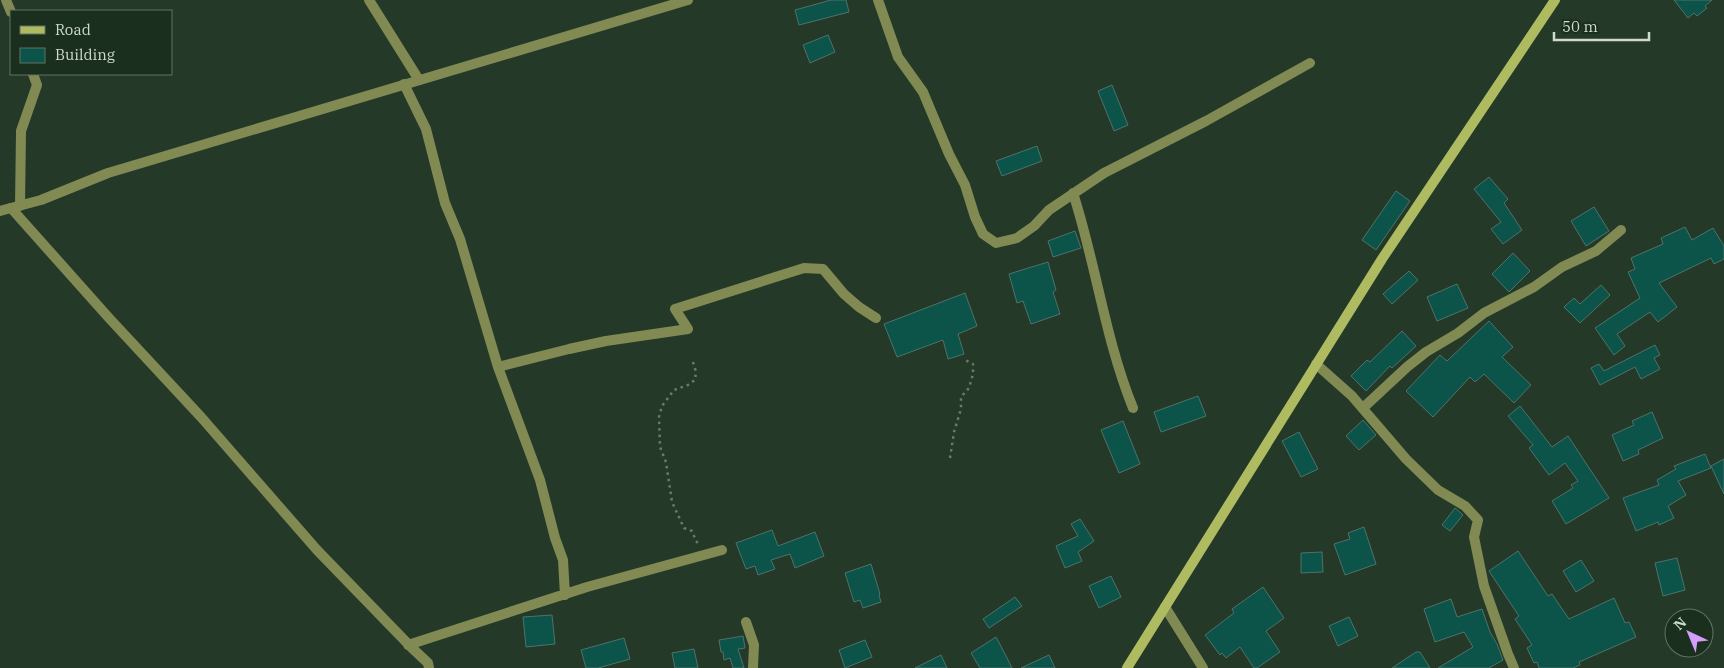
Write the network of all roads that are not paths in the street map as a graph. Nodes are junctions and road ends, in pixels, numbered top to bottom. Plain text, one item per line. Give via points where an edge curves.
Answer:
1 (369, 0) edge
2 (688, 0) edge
3 (878, 0) edge
4 (1555, 0) edge
5 (1310, 63) dead end
6 (33, 75) edge
7 (419, 80) junction
8 (404, 84) junction
9 (1073, 193) junction
10 (16, 207) junction
11 (0, 211) edge
12 (1621, 230) dead end
13 (876, 318) dead end
14 (1316, 364) junction
15 (498, 368) junction
16 (1132, 408) dead end
17 (1363, 408) junction
18 (722, 550) dead end
19 (565, 595) junction
20 (1165, 606) junction
21 (746, 622) dead end
22 (408, 645) junction
23 (429, 668) edge
24 (753, 668) edge
25 (1127, 668) edge
26 (1203, 668) edge
27 (1514, 668) edge

1 - 7 street
2 - 7 street
3 - 9 street via 898,57 923,92 983,234 996,243 1017,238
4 - 14 main road
5 - 9 street via 1206,122 1104,173
6 - 10 street via 37,85 21,131
7 - 8 street
8 - 10 street via 108,173
8 - 15 street via 426,129 445,204 460,239
9 - 16 street via 1088,238 1105,315
10 - 11 street
10 - 22 street via 109,318 317,550
12 - 17 street via 1596,251 1484,313 1458,334 1426,352
13 - 15 street via 859,308 823,269 804,268 675,309 688,329 597,343
14 - 17 street
14 - 20 main road
15 - 19 street via 540,480 563,560
17 - 27 street via 1406,459 1438,490 1465,506 1478,520 1474,537 1484,586
18 - 19 street
19 - 22 street
20 - 25 main road
20 - 26 street
21 - 24 street via 754,645
22 - 23 street via 428,663

